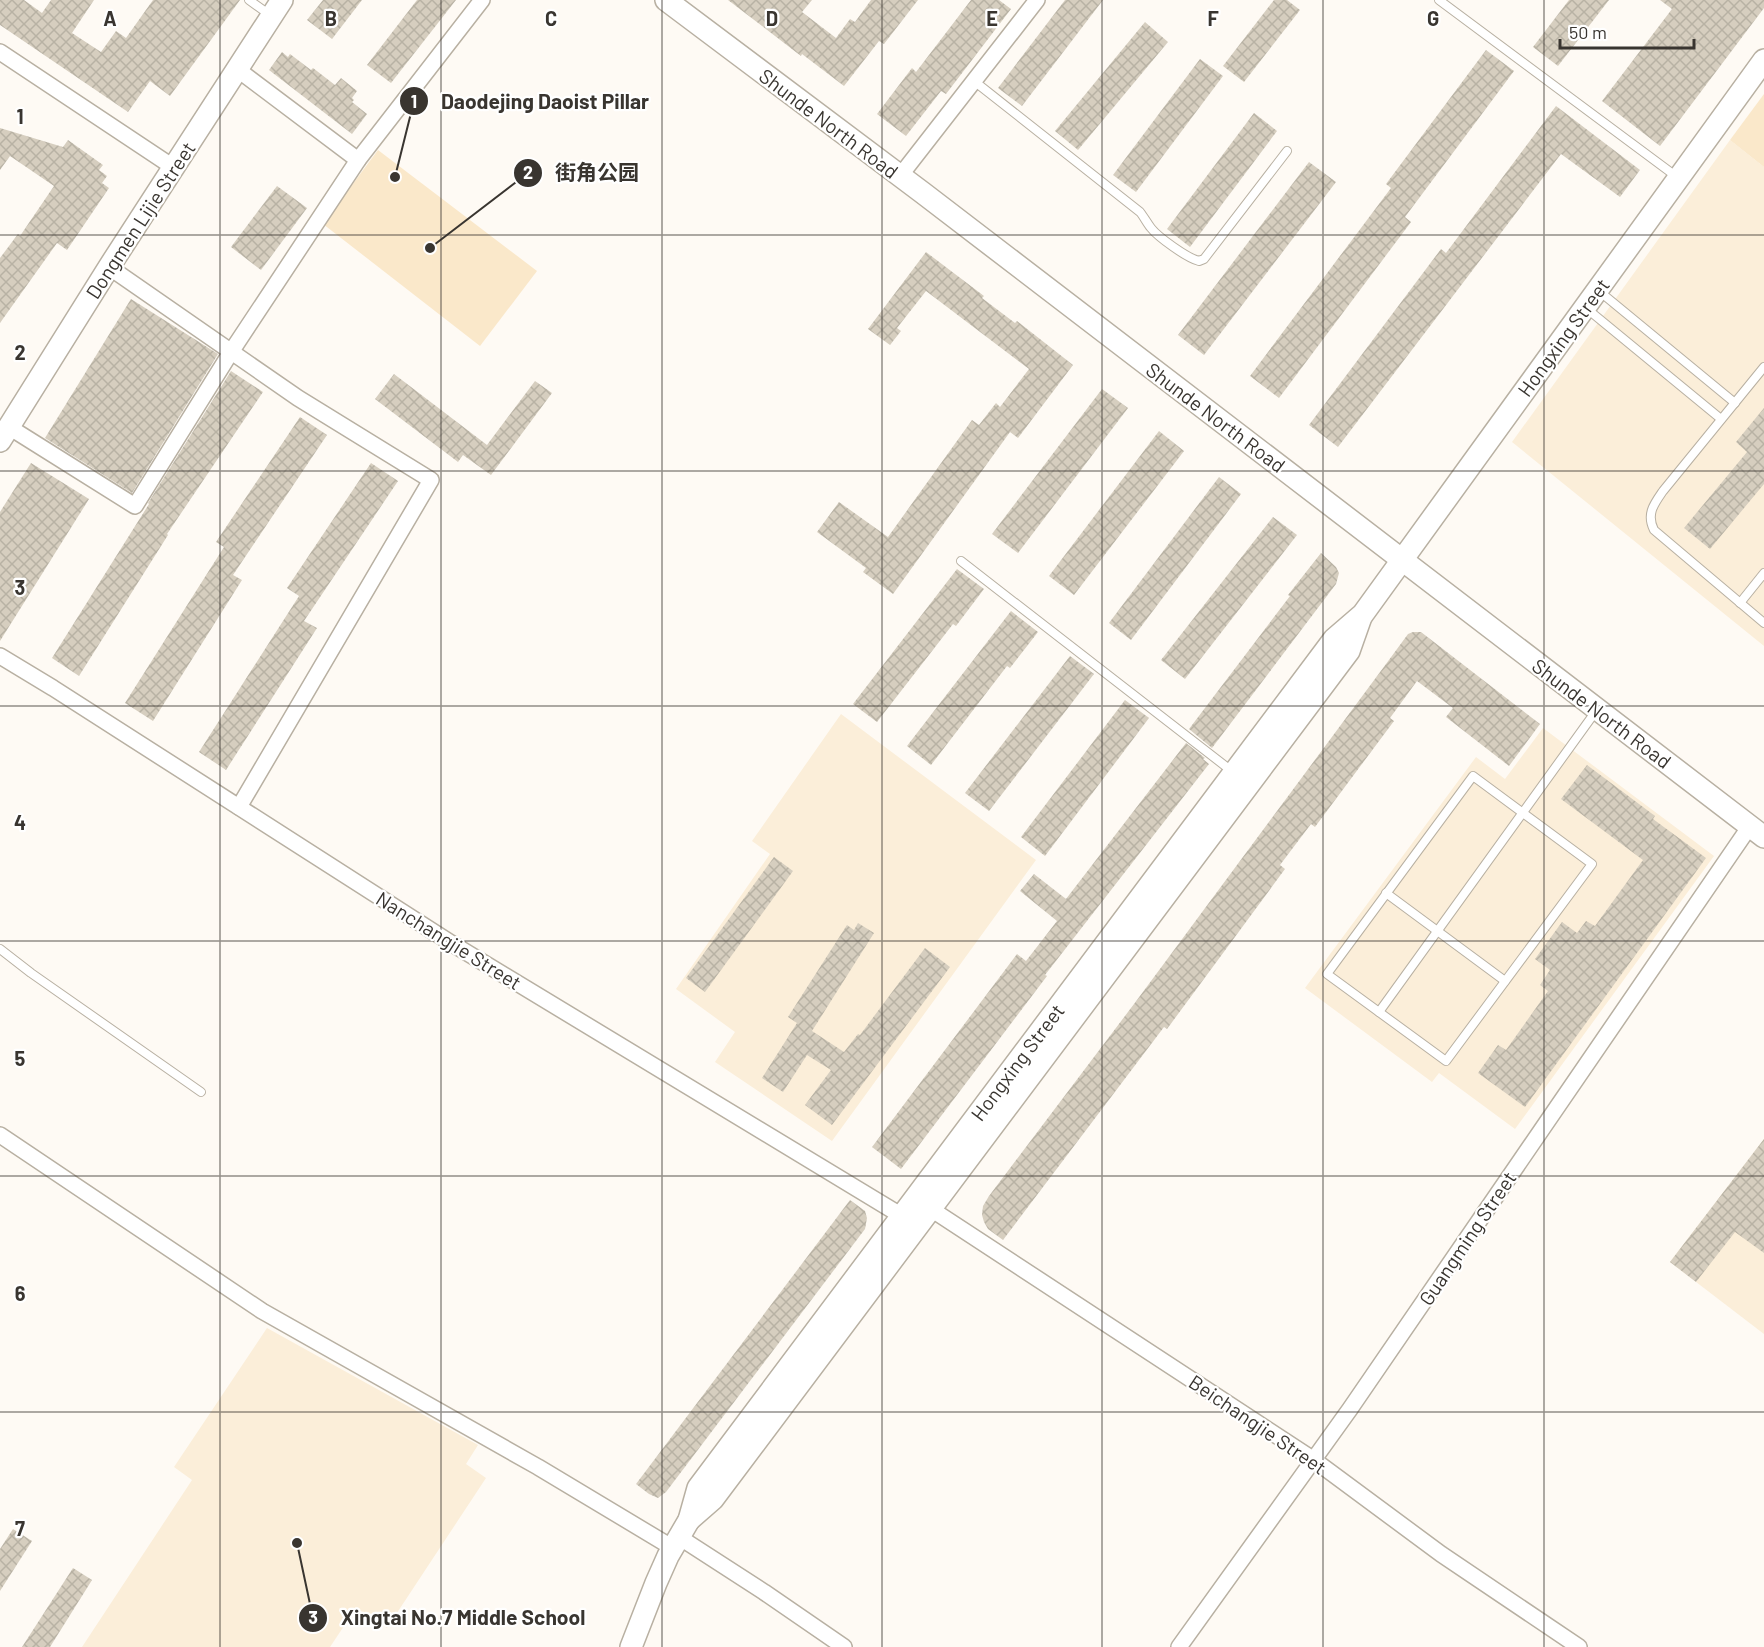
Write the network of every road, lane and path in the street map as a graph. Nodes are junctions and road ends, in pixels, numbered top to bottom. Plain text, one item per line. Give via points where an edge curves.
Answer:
1 (249, 0) edge
2 (482, 0) edge
3 (666, 0) edge
4 (1439, 0) edge
5 (1028, 3) edge
6 (277, 8) edge
7 (0, 52) edge
8 (1764, 60) edge
9 (237, 69) junction
10 (974, 81) junction
11 (1287, 151) dead end
12 (358, 160) junction
13 (173, 167) junction
14 (900, 176) junction
15 (1678, 178) junction
16 (109, 267) junction
17 (1597, 290) junction
18 (1585, 307) junction
19 (231, 352) junction
20 (1764, 368) edge
21 (1735, 403) junction
22 (1721, 419) junction
23 (4, 434) edge
24 (1402, 560) junction
25 (961, 561) dead end
26 (1764, 573) edge
27 (1740, 603) junction
28 (1363, 614) junction
29 (1764, 622) edge
30 (0, 656) edge
31 (1597, 710) junction
32 (1234, 773) junction
33 (239, 807) junction
34 (1523, 813) junction
35 (1757, 831) edge
36 (1386, 893) junction
37 (1437, 931) junction
38 (0, 948) edge
39 (1505, 981) junction
40 (1379, 1012) junction
41 (201, 1092) dead end
42 (0, 1135) edge
43 (931, 1209) junction
44 (902, 1216) junction
45 (1314, 1460) junction
46 (680, 1535) junction
47 (631, 1647) edge
48 (844, 1647) edge
49 (1179, 1647) edge
50 (1579, 1647) edge

1 - 6 lane
2 - 12 street
3 - 14 street, Shunde North Road
4 - 15 lane
5 - 10 street
6 - 9 street, Dongmen Lijie Street
7 - 13 street
8 - 15 street, Hongxing Street
9 - 12 street
9 - 13 street, Dongmen Lijie Street
10 - 11 lane via 1140,212 1160,236 1198,261
10 - 14 street
12 - 19 street
13 - 16 street, Dongmen Lijie Street
14 - 24 street, Shunde North Road
15 - 17 street, Hongxing Street
16 - 19 street
16 - 23 street, Dongmen Lijie Street
17 - 18 street, Hongxing Street
17 - 21 lane
18 - 22 lane
18 - 24 street, Hongxing Street
19 - 23 street via 135,506
19 - 33 street via 432,480
20 - 21 lane
21 - 22 lane
22 - 27 lane via 1653,504 1651,524
24 - 28 street, Hongxing Street
24 - 31 street, Shunde North Road
25 - 32 lane
26 - 27 lane
27 - 29 lane
28 - 32 street, Hongxing Street via 1334,639
28 - 43 street, Hongxing Street via 1349,651
30 - 33 street, Nanchangjie Street
31 - 34 lane
31 - 35 street, Shunde North Road
32 - 44 street, Hongxing Street
33 - 44 street, Nanchangjie Street via 451,943
34 - 36 lane via 1473,776
34 - 37 lane
34 - 39 lane via 1592,864
35 - 45 street, Guangming Street
36 - 37 lane
36 - 40 lane via 1327,974
37 - 39 lane
37 - 40 lane
38 - 41 lane
39 - 40 lane via 1446,1061
42 - 46 street via 262,1311 538,1467
43 - 45 street, Beichangjie Street
43 - 46 street, Hongxing Street via 713,1499
44 - 46 street, Hongxing Street via 698,1488
45 - 49 street, Guangming Street
45 - 50 street, Beichangjie Street via 1441,1554
46 - 47 street, Hongxing Street
46 - 48 street

